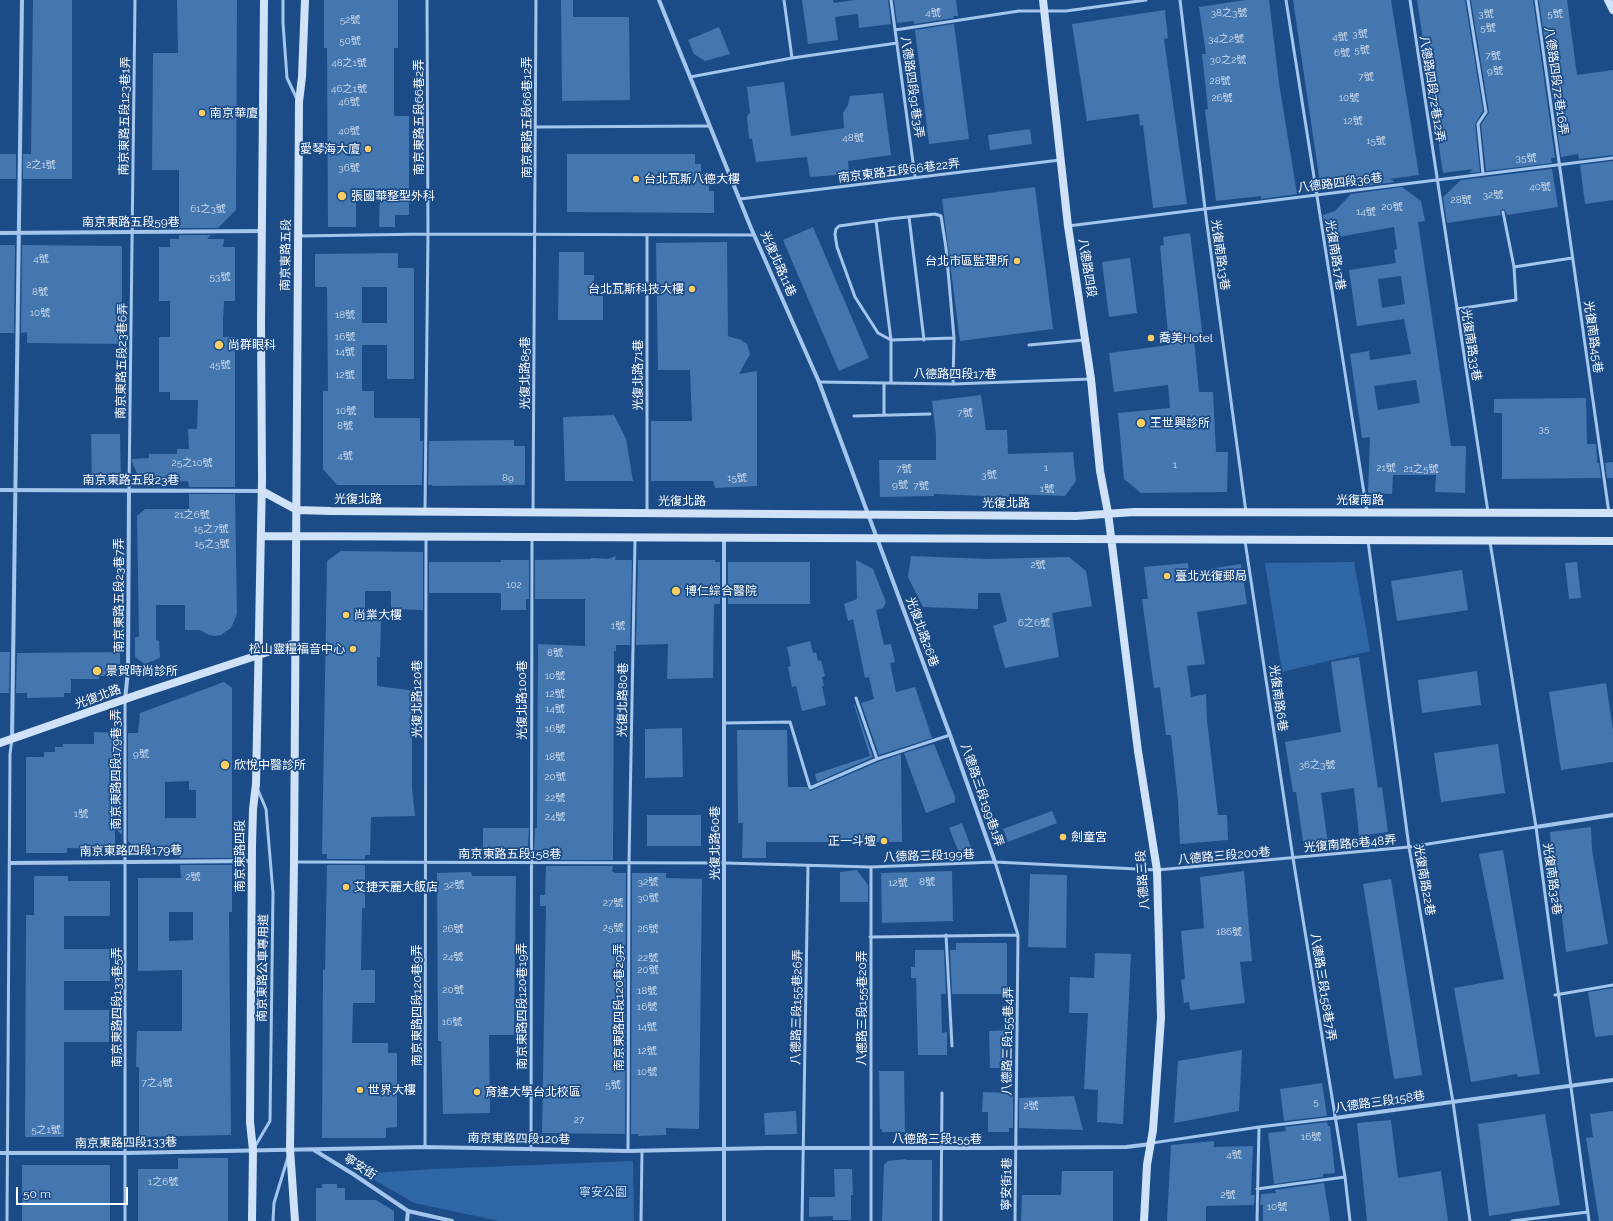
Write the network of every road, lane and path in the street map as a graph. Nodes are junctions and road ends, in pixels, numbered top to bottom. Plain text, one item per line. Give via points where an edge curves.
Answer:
1 (22, 0) edge
2 (135, 0) edge
3 (264, 0) edge
4 (283, 0) edge
5 (305, 0) edge
6 (427, 0) edge
7 (536, 0) edge
8 (659, 0) edge
9 (784, 0) edge
10 (891, 0) edge
11 (1043, 0) edge
12 (1146, 0) edge
13 (1180, 0) edge
14 (1286, 0) edge
15 (1410, 0) edge
16 (1468, 0) edge
17 (1536, 0) edge
18 (1608, 0) edge
19 (1613, 10) edge
20 (1044, 11) junction
21 (895, 30) junction
22 (897, 43) junction
23 (792, 58) junction
24 (690, 77) junction
25 (299, 102) junction
26 (710, 126) junction
27 (536, 127) junction
28 (1613, 158) edge
29 (1061, 160) junction
30 (1558, 165) junction
31 (1483, 174) junction
32 (915, 177) junction
33 (1437, 180) junction
34 (1316, 195) junction
35 (740, 199) junction
36 (1205, 209) junction
37 (1502, 212) dead end
38 (909, 217) junction
39 (876, 221) junction
40 (1068, 226) junction
41 (262, 231) junction
42 (132, 232) junction
43 (0, 233) edge
44 (19, 233) junction
45 (428, 234) junction
46 (535, 235) junction
47 (754, 235) junction
48 (298, 236) junction
49 (647, 236) junction
50 (1572, 258) junction
51 (1514, 267) junction
52 (1457, 309) junction
53 (954, 338) junction
54 (891, 340) junction
55 (924, 340) junction
56 (1086, 340) junction
57 (1029, 345) dead end
58 (1091, 378) junction
59 (819, 382) junction
60 (884, 383) junction
61 (891, 383) junction
62 (953, 384) junction
63 (930, 414) dead end
64 (884, 415) junction
65 (854, 416) dead end
66 (0, 490) edge
67 (15, 490) junction
68 (129, 490) junction
69 (262, 491) junction
70 (297, 510) junction
71 (534, 511) junction
72 (426, 512) junction
73 (1246, 512) junction
74 (1367, 512) junction
75 (1488, 512) junction
76 (1611, 512) edge
77 (647, 513) junction
78 (1108, 513) junction
79 (867, 514) junction
80 (261, 536) junction
81 (297, 536) junction
82 (426, 536) junction
83 (532, 536) junction
84 (635, 537) junction
85 (724, 537) junction
86 (876, 537) junction
87 (1110, 538) junction
88 (1245, 540) junction
89 (1368, 540) junction
90 (1490, 541) junction
91 (1613, 543) edge
92 (296, 643) junction
93 (258, 655) junction
94 (856, 698) dead end
95 (125, 700) junction
96 (724, 722) junction
97 (950, 735) junction
98 (12, 739) junction
99 (0, 743) edge
100 (877, 759) junction
101 (256, 784) junction
102 (1613, 815) edge
103 (1536, 827) junction
104 (1409, 847) junction
105 (1293, 858) junction
106 (125, 861) junction
107 (252, 861) junction
108 (294, 862) junction
109 (426, 862) junction
110 (995, 862) junction
111 (11, 863) junction
112 (531, 863) junction
113 (628, 863) junction
114 (725, 863) junction
115 (808, 866) junction
116 (871, 867) junction
117 (1156, 870) junction
118 (946, 935) junction
119 (1018, 935) junction
120 (870, 937) junction
121 (1613, 985) edge
122 (1559, 995) junction
123 (1555, 996) dead end
124 (952, 1046) dead end
125 (1613, 1080) edge
126 (1571, 1086) junction
127 (942, 1093) dead end
128 (1453, 1102) junction
129 (1335, 1118) junction
130 (1259, 1127) junction
131 (1151, 1144) junction
132 (425, 1147) junction
133 (1016, 1148) junction
134 (290, 1149) junction
135 (724, 1149) junction
136 (804, 1149) junction
137 (872, 1149) junction
138 (943, 1149) junction
139 (253, 1150) junction
140 (313, 1150) junction
141 (531, 1150) junction
142 (642, 1150) junction
143 (628, 1151) junction
144 (126, 1153) junction
145 (0, 1154) edge
146 (8, 1154) junction
147 (1345, 1177) junction
148 (1257, 1189) junction
149 (408, 1211) junction
150 (1588, 1212) junction
151 (7, 1221) edge
152 (125, 1221) edge
153 (252, 1221) edge
154 (273, 1221) edge
155 (295, 1221) edge
156 (407, 1221) edge
157 (452, 1221) edge
158 (641, 1221) edge
159 (724, 1221) edge
160 (802, 1221) edge
161 (871, 1221) edge
162 (941, 1221) edge
163 (1015, 1221) edge
164 (1144, 1221) edge
165 (1257, 1221) edge
166 (1350, 1221) edge
167 (1470, 1221) edge
168 (1512, 1221) edge
169 (1589, 1221) edge

1 - 44 street
2 - 42 lane, 南京東路五段123巷1弄
3 - 41 main road, 南京東路五段
4 - 25 lane via 287,78
5 - 25 main road, 南京東路五段
6 - 45 lane, 南京東路五段66巷2弄
7 - 27 lane, 南京東路五段66巷12弄
8 - 24 street, 光復北路11巷
9 - 23 lane
10 - 21 lane, 八德路四段91巷3弄
11 - 20 main road, 八德路四段
12 - 20 lane via 1066,11
13 - 36 lane, 光復南路13巷
14 - 34 lane, 光復南路17巷
15 - 33 lane, 八德路四段72巷12弄
16 - 31 lane via 1486,112 1478,124
17 - 30 lane, 八德路四段72巷16弄
18 - 19 main road
20 - 21 lane via 1019,11
20 - 29 main road, 八德路四段
21 - 22 lane, 八德路四段91巷3弄
22 - 23 lane
22 - 32 lane, 八德路四段91巷3弄
23 - 24 lane
24 - 26 street, 光復北路11巷
25 - 48 main road, 南京東路五段
26 - 27 lane
26 - 35 street, 光復北路11巷
27 - 46 lane, 南京東路五段66巷12弄
28 - 30 lane, 八德路四段36巷
29 - 32 lane, 南京東路五段66巷22弄
29 - 40 main road, 八德路四段
30 - 31 lane, 八德路四段36巷
30 - 50 lane, 光復南路45巷
31 - 33 lane, 八德路四段36巷
32 - 35 lane, 南京東路五段66巷22弄
33 - 34 lane, 八德路四段36巷
33 - 52 lane, 光復南路33巷
34 - 36 lane, 八德路四段36巷
34 - 74 lane, 光復南路17巷
35 - 47 street, 光復北路11巷
36 - 40 lane, 八德路四段36巷
36 - 73 lane, 光復南路13巷
37 - 51 lane
38 - 39 lane
38 - 53 lane via 935,214 940,216 946,248
38 - 55 lane
39 - 54 lane
39 - 54 lane via 839,226 835,234 836,247 856,297 878,333
40 - 56 main road, 八德路四段
41 - 42 street, 南京東路五段59巷
41 - 69 main road, 南京東路五段
42 - 44 street, 南京東路五段59巷
42 - 68 lane, 南京東路五段23巷6弄
43 - 44 street, 南京東路五段59巷
44 - 67 street
45 - 46 lane
45 - 48 lane
45 - 72 lane, 南京東路五段66巷2弄
46 - 49 lane
46 - 71 lane, 光復北路85巷
47 - 49 lane
47 - 59 street, 光復北路11巷
48 - 70 main road, 南京東路五段
49 - 77 lane, 光復北路71巷
50 - 51 lane
50 - 76 lane, 光復南路45巷
51 - 52 lane via 1516,300
52 - 75 lane, 光復南路33巷
53 - 55 lane
53 - 62 lane
54 - 55 lane
54 - 61 lane
56 - 57 lane
56 - 58 main road, 八德路四段
58 - 62 lane, 八德路四段17巷
58 - 78 main road, 八德路四段 via 1100,471
59 - 60 lane, 八德路四段17巷
59 - 79 street, 光復北路11巷
60 - 61 lane, 八德路四段17巷
60 - 64 lane
61 - 62 lane, 八德路四段17巷
63 - 64 lane
64 - 65 lane
66 - 67 street, 南京東路五段23巷
67 - 68 street, 南京東路五段23巷
67 - 98 street
68 - 69 street, 南京東路五段23巷
68 - 95 street, 南京東路五段23巷7弄 via 128,671
69 - 70 main road, 光復北路
69 - 80 main road, 南京東路四段
70 - 72 main road, 光復北路
70 - 81 main road
71 - 72 main road, 光復北路
71 - 77 main road, 光復北路
73 - 74 main road, 光復南路
73 - 78 main road, 光復南路
74 - 75 main road, 光復南路
75 - 76 main road, 光復南路
77 - 79 main road, 光復北路
78 - 79 main road, 光復北路 via 1076,516
78 - 87 main road, 八德路四段
79 - 86 street, 光復北路11巷
80 - 81 main road
80 - 93 main road, 南京東路四段
81 - 82 main road
81 - 92 main road
82 - 83 main road
82 - 109 lane, 光復北路120巷
83 - 84 main road
83 - 112 lane, 光復北路100巷
84 - 85 main road
84 - 113 lane, 光復北路80巷
85 - 86 main road
85 - 96 street, 光復北路60巷
86 - 87 main road
86 - 97 street, 光復北路26巷
87 - 88 main road
87 - 117 main road, 八德路三段
88 - 89 main road
88 - 105 lane, 光復南路6巷
89 - 90 main road
89 - 104 lane, 光復南路22巷
90 - 91 main road
90 - 103 lane, 光復南路32巷
92 - 93 main road, 光復北路
92 - 108 main road
93 - 95 main road, 光復北路
93 - 101 main road, 南京東路四段
94 - 100 lane
95 - 98 main road, 光復北路
95 - 106 lane, 南京東路四段179巷3弄
96 - 100 lane via 790,722 810,788
96 - 114 street, 光復北路60巷
97 - 100 lane
97 - 110 street, 八德路三段199巷1弄
98 - 99 main road, 光復北路
98 - 111 lane
101 - 107 main road, 南京東路四段
101 - 139 lane, 南京東路公車專用道 via 266,810 273,893 270,1122
102 - 103 street
103 - 104 lane, 光復南路6巷48弄
103 - 122 lane, 光復南路32巷
104 - 105 lane, 光復南路6巷48弄
104 - 128 lane, 光復南路22巷
105 - 117 lane, 八德路三段200巷
105 - 129 lane, 八德路三段158巷7弄
106 - 107 street, 南京東路四段179巷
106 - 111 street, 南京東路四段179巷
106 - 144 lane, 南京東路四段133巷5弄
107 - 139 main road, 南京東路四段 via 250,1122
108 - 109 lane, 南京東路五段158巷
108 - 134 main road
109 - 112 lane, 南京東路五段158巷
109 - 132 lane, 南京東路四段120巷9弄
110 - 116 lane, 八德路三段199巷
110 - 117 lane, 八德路三段199巷
110 - 119 lane, 八德路三段155巷4弄
111 - 146 lane
112 - 113 lane, 南京東路五段158巷
112 - 141 lane, 南京東路四段120巷19弄
113 - 114 lane, 南京東路五段158巷
113 - 143 lane, 南京東路四段120巷29弄
114 - 115 lane, 八德路三段199巷
114 - 135 street, 光復北路60巷
115 - 116 lane, 八德路三段199巷
115 - 136 lane, 八德路三段155巷26弄
116 - 120 lane, 八德路三段155巷20弄
117 - 131 main road, 八德路三段 via 1161,1018
118 - 119 lane
118 - 120 lane
118 - 124 lane
119 - 133 lane, 八德路三段155巷4弄
120 - 137 lane, 八德路三段155巷20弄
121 - 122 lane
122 - 123 lane
122 - 126 lane, 光復南路32巷
125 - 126 street, 八德路三段158巷
126 - 128 street, 八德路三段158巷
126 - 150 lane, 光復南路32巷
127 - 138 lane
128 - 129 street, 八德路三段158巷
128 - 167 lane, 光復南路22巷
129 - 130 lane, 八德路三段158巷
129 - 147 lane, 八德路三段158巷7弄
130 - 131 lane, 八德路三段158巷
130 - 148 lane
131 - 133 street, 八德路三段155巷 via 1126,1147
131 - 164 main road, 八德路三段 via 1147,1165
132 - 140 street, 南京東路四段120巷
132 - 141 street, 南京東路四段120巷
133 - 138 street, 八德路三段155巷
133 - 163 lane, 寧安街1巷
134 - 139 street, 寧安街
134 - 140 street, 寧安街
134 - 154 lane via 274,1203
134 - 155 main road
135 - 136 street, 八德路三段155巷
135 - 142 street, 南京東路四段120巷
135 - 159 street, 光復北路60巷
136 - 137 street, 八德路三段155巷
136 - 160 lane, 八德路三段155巷26弄
137 - 138 street, 八德路三段155巷
137 - 161 lane, 八德路三段155巷20弄
138 - 162 lane
139 - 144 street, 南京東路四段133巷
139 - 153 main road, 南京東路四段
140 - 149 street, 寧安街
141 - 143 street, 南京東路四段120巷
142 - 143 street, 南京東路四段120巷
142 - 158 lane
144 - 146 street, 南京東路四段133巷
144 - 152 lane, 南京東路四段133巷5弄
145 - 146 street, 南京東路四段133巷
146 - 151 lane
147 - 148 lane
147 - 166 lane, 八德路三段158巷7弄
148 - 165 lane
149 - 156 street
149 - 157 street, 寧安街
150 - 168 lane
150 - 169 lane, 光復南路32巷

